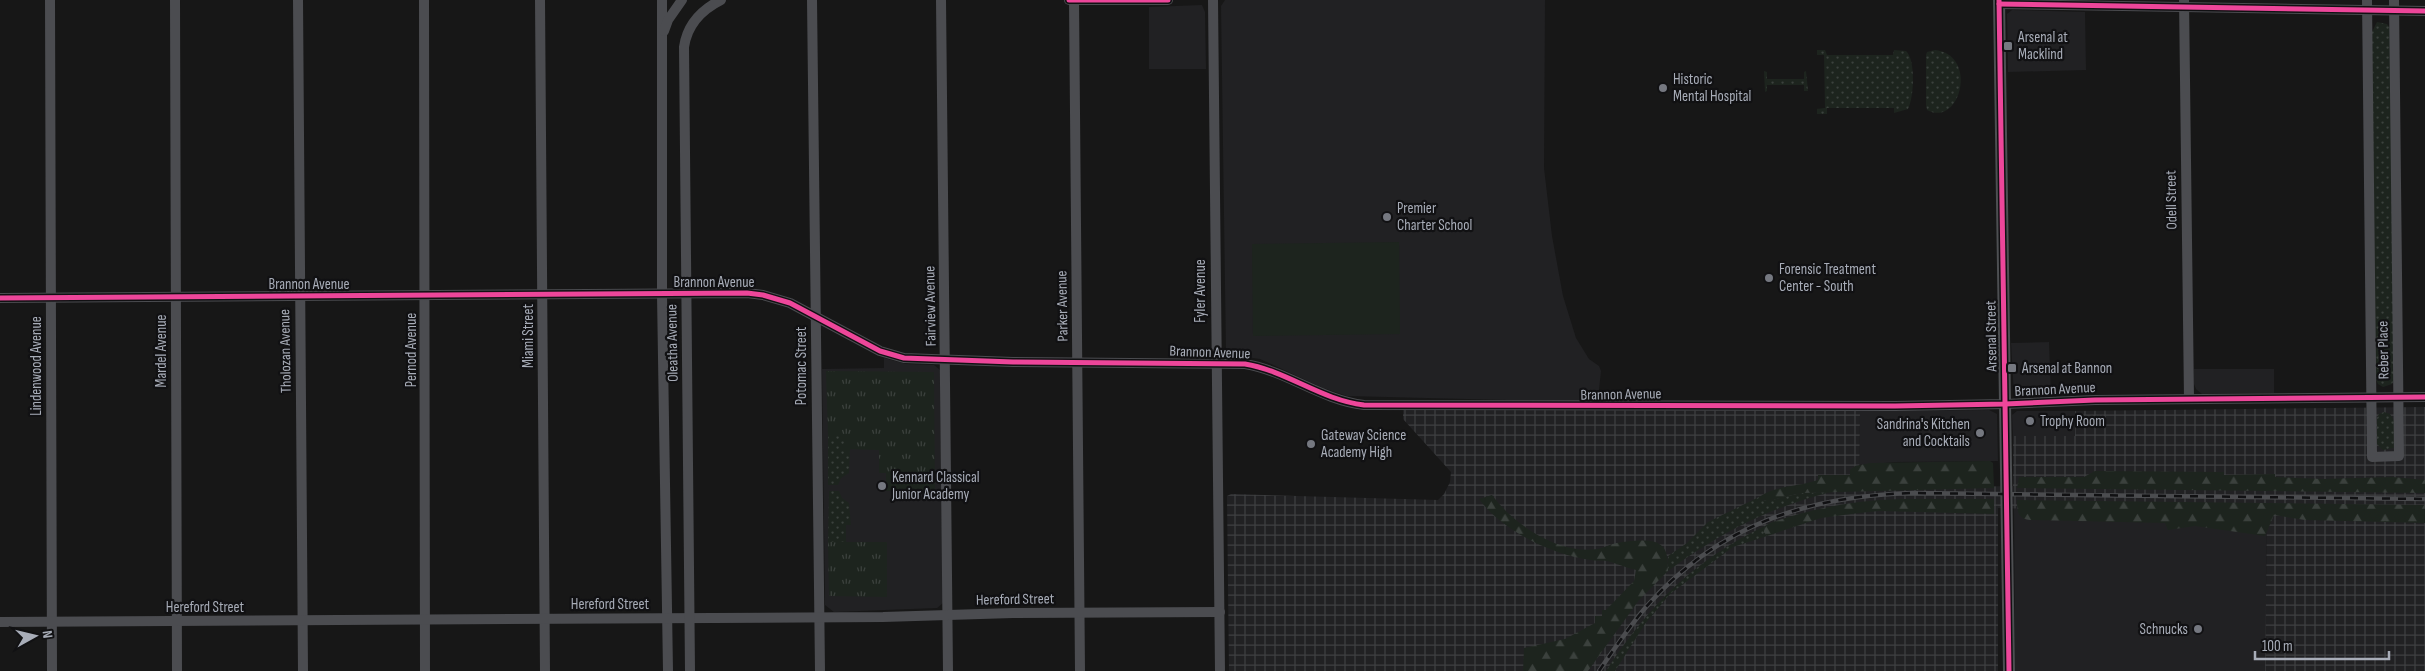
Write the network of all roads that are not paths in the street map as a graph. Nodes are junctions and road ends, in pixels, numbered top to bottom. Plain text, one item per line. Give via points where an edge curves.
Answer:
1 (50, 0) edge
2 (175, 0) edge
3 (298, 0) edge
4 (424, 0) edge
5 (540, 0) edge
6 (662, 0) edge
7 (682, 0) edge
8 (720, 0) edge
9 (812, 0) edge
10 (941, 0) edge
11 (1068, 0) edge
12 (1074, 0) edge
13 (1168, 0) edge
14 (1213, 0) edge
15 (1999, 2) edge
16 (2184, 3) edge
17 (2367, 5) edge
18 (2394, 5) edge
19 (2425, 11) edge
20 (662, 46) junction
21 (662, 294) junction
22 (686, 294) junction
23 (543, 295) junction
24 (426, 296) junction
25 (176, 297) junction
26 (299, 297) junction
27 (0, 298) edge
28 (51, 298) junction
29 (816, 315) junction
30 (946, 360) junction
31 (1216, 362) junction
32 (1078, 363) junction
33 (2425, 397) edge
34 (2370, 398) junction
35 (2399, 398) junction
36 (2189, 399) junction
37 (2005, 404) junction
38 (1220, 612) junction
39 (1079, 613) junction
40 (947, 615) junction
41 (818, 616) junction
42 (690, 618) junction
43 (545, 619) junction
44 (667, 619) junction
45 (425, 620) junction
46 (303, 621) junction
47 (0, 622) edge
48 (52, 622) junction
49 (177, 622) junction
50 (52, 671) edge
51 (177, 671) edge
52 (303, 671) edge
53 (425, 671) edge
54 (545, 671) edge
55 (668, 671) edge
56 (690, 671) edge
57 (820, 671) edge
58 (948, 671) edge
59 (1080, 671) edge
60 (1220, 671) edge
61 (2009, 671) edge

1 - 28 street, Lindenwood Avenue
2 - 25 street, Mardel Avenue
3 - 26 street, Tholozan Avenue
4 - 24 street, Pernod Avenue
5 - 23 street, Miami Street
6 - 20 street, Oleatha Avenue
7 - 20 street, Oleatha Avenue via 668,20
8 - 22 street, Oleatha Avenue via 696,18 684,48
9 - 29 street, Potomac Street
10 - 30 street, Fairview Avenue
11 - 12 street
12 - 13 street
12 - 32 street, Parker Avenue
14 - 31 street, Fyler Avenue
15 - 16 street
15 - 37 main road, Arsenal Street
16 - 17 street
16 - 36 street, Odell Street
17 - 18 street
17 - 34 street, Reber Place
18 - 19 street
18 - 35 street, Reber Place
20 - 21 street, Oleatha Avenue
21 - 22 street, Brannon Avenue
21 - 23 street, Brannon Avenue
21 - 44 street, Oleatha Avenue
22 - 29 street, Brannon Avenue via 764,295
22 - 42 street, Oleatha Avenue
23 - 24 street, Brannon Avenue
23 - 43 street, Miami Street
24 - 26 street, Brannon Avenue
24 - 45 street, Pernod Avenue
25 - 26 street, Brannon Avenue
25 - 28 street, Brannon Avenue
25 - 49 street, Mardel Avenue
26 - 46 street, Tholozan Avenue
27 - 28 street, Brannon Avenue
28 - 48 street, Lindenwood Avenue
29 - 30 street, Brannon Avenue via 887,355
29 - 41 street, Potomac Street
30 - 32 street, Brannon Avenue
30 - 40 street, Fairview Avenue
31 - 32 street, Brannon Avenue
31 - 37 street, Brannon Avenue via 1262,367 1334,399 1364,405
31 - 38 street, Fyler Avenue
32 - 39 street, Parker Avenue
33 - 35 street, Brannon Avenue
34 - 35 street, Brannon Avenue
34 - 35 street, Reber Place via 2372,457 2399,456
34 - 36 street, Brannon Avenue
36 - 37 street, Brannon Avenue
37 - 61 main road, Arsenal Street
38 - 39 street, Hereford Street
38 - 60 street, Fyler Avenue
39 - 40 street, Hereford Street
39 - 59 street, Parker Avenue
40 - 41 street, Hereford Street
40 - 58 street, Fairview Avenue
41 - 42 street, Hereford Street
41 - 57 street, Potomac Street
42 - 44 street, Hereford Street
42 - 56 street, Oleatha Avenue
43 - 44 street, Hereford Street
43 - 45 street, Hereford Street
43 - 54 street, Miami Street
44 - 55 street, Oleatha Avenue
45 - 46 street, Hereford Street
45 - 53 street, Pernod Avenue
46 - 49 street, Hereford Street
46 - 52 street, Tholozan Avenue
47 - 48 street, Hereford Street
48 - 49 street, Hereford Street
48 - 50 street, Lindenwood Avenue
49 - 51 street, Mardel Avenue

